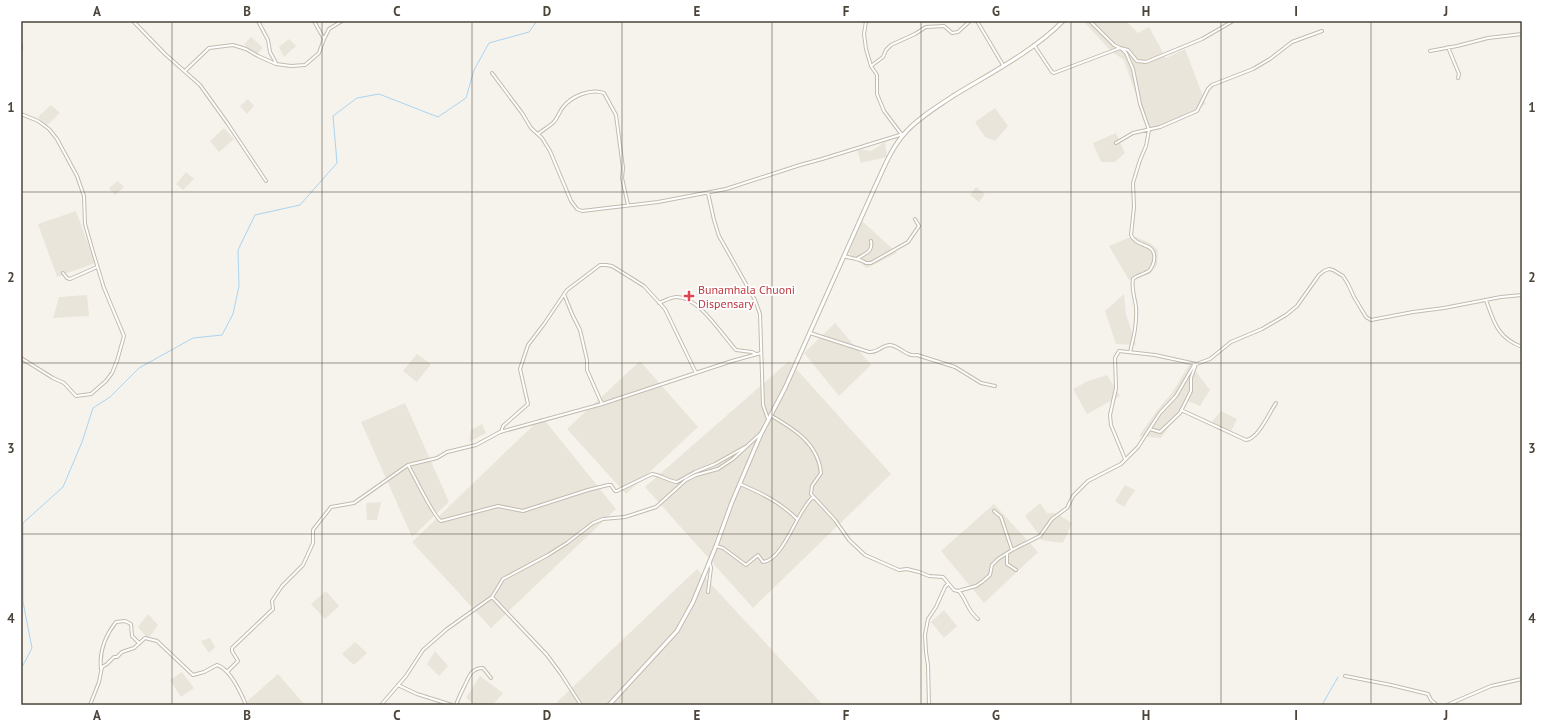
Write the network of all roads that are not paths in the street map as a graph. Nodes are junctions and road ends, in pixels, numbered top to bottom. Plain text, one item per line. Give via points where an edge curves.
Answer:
1 (133, 21) edge
2 (258, 21) edge
3 (314, 21) edge
4 (342, 21) edge
5 (866, 21) edge
6 (970, 21) edge
7 (977, 21) edge
8 (1063, 21) edge
9 (1090, 21) edge
10 (1233, 21) edge
11 (1322, 31) dead end
12 (1522, 34) edge
13 (324, 39) junction
14 (21, 45) edge
15 (1034, 45) junction
16 (1448, 47) junction
17 (1120, 48) junction
18 (21, 49) edge
19 (1430, 50) dead end
20 (276, 64) junction
21 (1003, 65) junction
22 (871, 66) junction
23 (185, 71) junction
24 (492, 72) dead end
25 (1458, 78) dead end
26 (21, 114) edge
27 (1148, 130) junction
28 (538, 134) junction
29 (903, 134) junction
30 (1116, 143) dead end
31 (266, 181) dead end
32 (708, 193) junction
33 (628, 205) junction
34 (915, 219) dead end
35 (871, 241) dead end
36 (844, 256) junction
37 (858, 258) junction
38 (97, 267) junction
39 (63, 272) dead end
40 (564, 294) junction
41 (1522, 295) edge
42 (1486, 300) junction
43 (659, 303) junction
44 (810, 333) junction
45 (1522, 347) edge
46 (1130, 352) junction
47 (761, 353) junction
48 (756, 354) junction
49 (21, 358) edge
50 (1196, 364) junction
51 (696, 373) junction
52 (995, 386) dead end
53 (1276, 403) dead end
54 (602, 404) junction
55 (1181, 410) junction
56 (770, 415) junction
57 (768, 419) junction
58 (1150, 429) junction
59 (500, 432) junction
60 (761, 434) junction
61 (750, 444) junction
62 (1125, 459) junction
63 (408, 465) junction
64 (740, 484) junction
65 (813, 497) junction
66 (994, 511) dead end
67 (797, 519) junction
68 (716, 546) junction
69 (1012, 550) junction
70 (1007, 553) junction
71 (709, 563) junction
72 (1016, 570) dead end
73 (948, 584) junction
74 (959, 591) junction
75 (708, 592) dead end
76 (492, 597) junction
77 (978, 619) dead end
78 (139, 643) junction
79 (102, 671) junction
80 (227, 672) junction
81 (1345, 676) dead end
82 (491, 678) dead end
83 (1522, 679) edge
84 (398, 685) junction
85 (90, 705) edge
86 (246, 705) edge
87 (381, 705) edge
88 (452, 705) edge
89 (456, 705) edge
90 (581, 705) edge
91 (609, 705) edge
92 (929, 705) edge
93 (1437, 705) edge
94 (1447, 705) edge

1 - 23 street
2 - 20 street
3 - 13 street
4 - 13 street via 329,29
5 - 22 street via 864,34
6 - 22 street via 958,32 952,33 944,26 926,27 891,46
7 - 21 street
8 - 15 street
9 - 17 street
10 - 17 street via 1202,39 1146,62 1137,61 1128,50
11 - 27 street via 1292,42 1253,69 1212,85 1197,111
12 - 16 street
13 - 20 street via 320,53 305,65
14 - 18 street
15 - 17 street via 1054,73
15 - 21 street
16 - 19 street
16 - 25 street via 1459,74
17 - 27 street via 1126,53 1133,69
20 - 23 street via 233,45 209,48
21 - 29 street via 936,107
22 - 29 street via 877,75 876,90 879,100 887,115
23 - 31 street via 209,97
24 - 28 street via 531,128
26 - 38 street via 49,129 77,176 84,196 85,224
27 - 30 street via 1133,133
27 - 46 street via 1146,146 1133,183 1131,235 1136,242 1151,248 1154,259 1150,269 1133,279 1136,328
28 - 33 street via 553,155 571,201 577,209 582,211
28 - 33 street via 559,116 563,107 571,100 586,92 596,90 604,93 616,115 622,178
29 - 32 street
29 - 36 street via 888,159
32 - 33 street
32 - 47 street via 720,236 759,308
34 - 37 street via 918,226 908,242 869,264
35 - 37 street via 870,251
36 - 37 street
36 - 44 street
38 - 39 street via 70,279
38 - 49 street via 124,336 117,361 106,381 90,394 76,396 64,383
40 - 43 street via 596,267 606,265 612,266 644,286
40 - 54 street via 580,330 587,370
40 - 59 street via 530,341 520,368 528,404 503,426
41 - 42 street
42 - 45 street via 1502,334 1510,343
42 - 50 street via 1371,320 1366,317 1343,276 1329,269 1319,275 1300,303 1286,315 1231,342 1210,359
43 - 48 street via 675,297 688,301 703,312 736,350
43 - 51 street via 667,312
44 - 52 street via 869,352 878,351 888,345 893,346 906,353 955,367 981,383
44 - 56 street
46 - 50 street
46 - 62 street via 1121,351 1116,354 1116,388 1110,415
47 - 48 street
47 - 57 street via 763,405
48 - 51 street
50 - 55 street via 1191,378 1191,391
50 - 58 street via 1176,396 1160,413
51 - 54 street
53 - 55 street via 1253,438 1246,440
54 - 59 street
55 - 58 street via 1160,432
56 - 57 street
56 - 65 street via 800,434 813,449 821,473 812,486
57 - 60 street
58 - 62 street via 1138,447
59 - 63 street via 476,445
60 - 61 street
60 - 64 street
61 - 63 street via 677,482 652,474 617,491 608,485 523,511 498,506 441,521 431,509
61 - 76 street via 718,469 686,480 651,509 625,518 592,523 567,544 503,579
62 - 69 street via 1121,464 1084,483 1067,508 1052,519 1038,538
63 - 80 street via 354,503 328,509 313,530 312,546 303,565 282,586 272,601 273,609 232,648 238,661
64 - 67 street via 770,497
64 - 68 street
65 - 67 street
65 - 73 street via 865,555 897,569 907,569 929,576 943,576
66 - 69 street via 1001,517
67 - 68 street via 784,544 768,561 763,562 758,555 746,565
68 - 71 street
69 - 70 street
70 - 72 street via 1008,564
70 - 74 street via 993,564 990,575 982,582
71 - 75 street via 711,568
71 - 91 street via 693,602 677,631
73 - 74 street
73 - 92 street via 928,619 925,635
74 - 77 street via 968,609
76 - 84 street via 440,634 423,650
76 - 90 street via 547,655
78 - 79 street via 114,657 102,667
78 - 79 street via 132,636 130,624 125,621 116,622 103,643
78 - 80 street via 145,638 154,640 194,675 218,665
79 - 85 street
80 - 86 street via 234,680
81 - 93 street via 1428,694
82 - 89 street via 483,668 477,668 469,675
83 - 94 street via 1491,686
84 - 87 street
84 - 88 street

